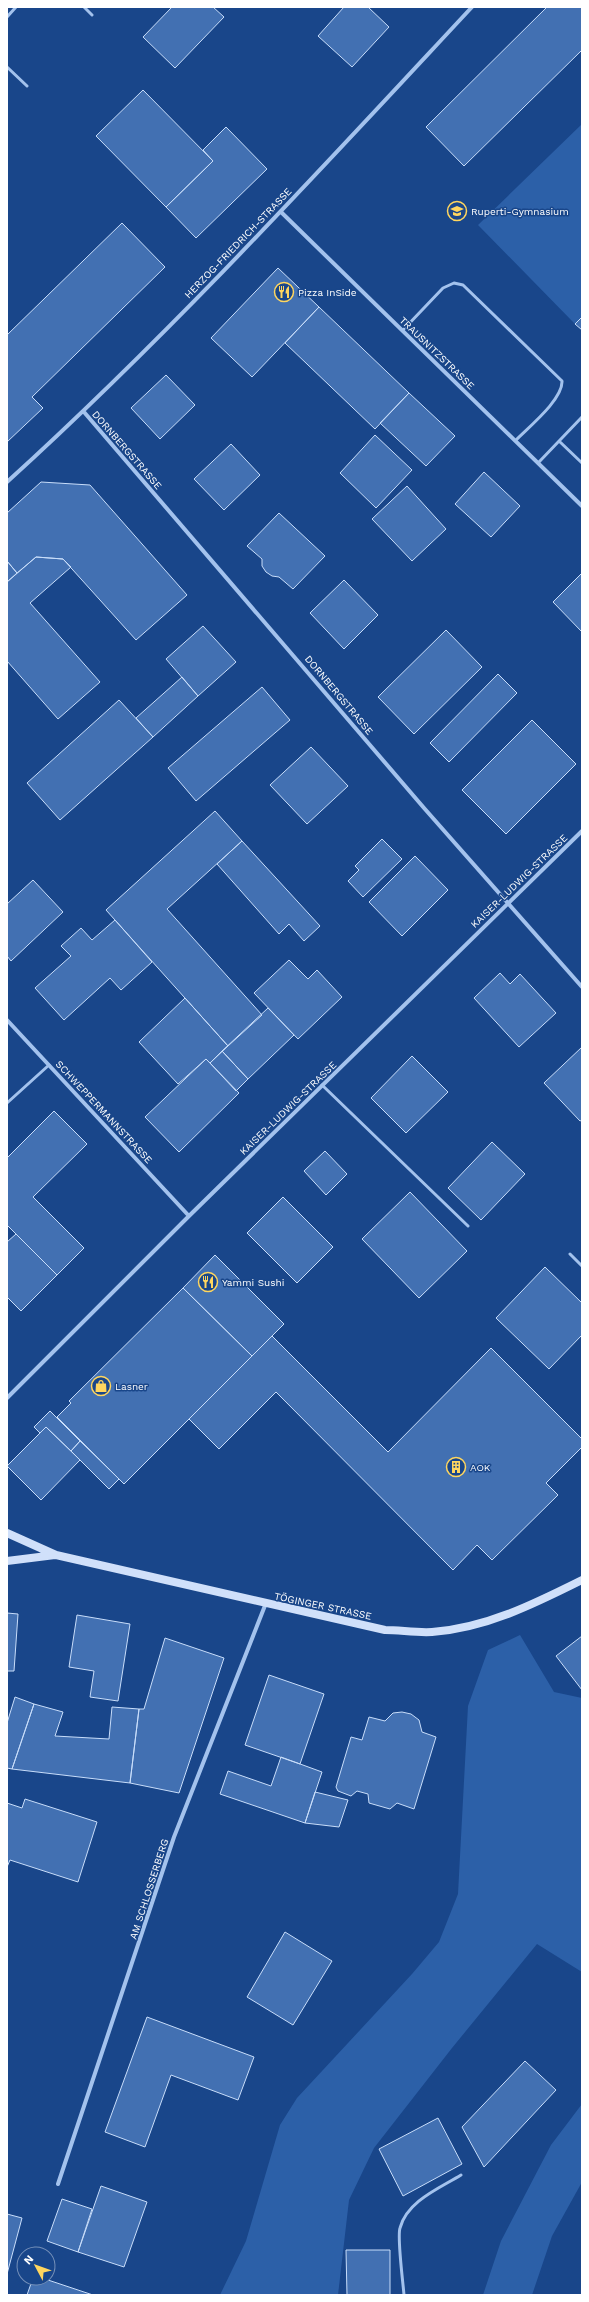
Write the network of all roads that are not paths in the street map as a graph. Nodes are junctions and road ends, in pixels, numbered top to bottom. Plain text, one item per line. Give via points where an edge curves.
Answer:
1 (16, 7) edge
2 (84, 7) edge
3 (472, 7) edge
4 (92, 15) dead end
5 (7, 17) edge
6 (7, 67) edge
7 (27, 86) dead end
8 (281, 212) junction
9 (403, 330) junction
10 (84, 412) junction
11 (582, 417) edge
12 (516, 440) junction
13 (559, 441) junction
14 (539, 462) junction
15 (582, 463) edge
16 (7, 482) edge
17 (582, 506) edge
18 (582, 831) edge
19 (509, 902) junction
20 (582, 987) edge
21 (7, 1020) edge
22 (49, 1065) junction
23 (322, 1085) junction
24 (7, 1103) edge
25 (189, 1216) junction
26 (468, 1226) dead end
27 (570, 1254) dead end
28 (582, 1266) edge
29 (7, 1398) edge
30 (7, 1533) edge
31 (56, 1555) junction
32 (7, 1561) edge
33 (582, 1580) edge
34 (266, 1603) junction
35 (461, 2175) dead end
36 (58, 2184) dead end
37 (404, 2295) edge

1 - 5 lane
2 - 4 lane
3 - 8 street, HERZOG-FRIEDRICH-STRASSE
6 - 7 lane
8 - 9 street, TRAUSNITZSTRASSE
8 - 10 street, HERZOG-FRIEDRICH-STRASSE
9 - 12 street, TRAUSNITZSTRASSE
9 - 12 lane via 443,288 454,283 463,285 562,381 563,389 556,400
10 - 16 street, HERZOG-FRIEDRICH-STRASSE
10 - 19 street, DORNBERGSTRASSE via 424,808
11 - 13 lane
12 - 14 street, TRAUSNITZSTRASSE
13 - 14 lane
13 - 15 lane
14 - 17 street, TRAUSNITZSTRASSE
18 - 19 street, KAISER-LUDWIG-STRASSE
19 - 20 street, DORNBERGSTRASSE
19 - 23 street, KAISER-LUDWIG-STRASSE
21 - 22 street, SCHWEPPERMANNSTRASSE
22 - 24 lane
22 - 25 street, SCHWEPPERMANNSTRASSE
23 - 25 street, KAISER-LUDWIG-STRASSE
23 - 26 lane
25 - 29 street, KAISER-LUDWIG-STRASSE
27 - 28 lane
30 - 31 street, TÖGINGER STRASSE
31 - 32 street, TÖGINGER STRASSE
31 - 34 street, TÖGINGER STRASSE
33 - 34 street, TÖGINGER STRASSE via 502,1617 460,1628 430,1632 385,1630
34 - 36 street, AM SCHLOSSERBERG via 174,1837
35 - 37 lane via 425,2196 407,2213 400,2228

